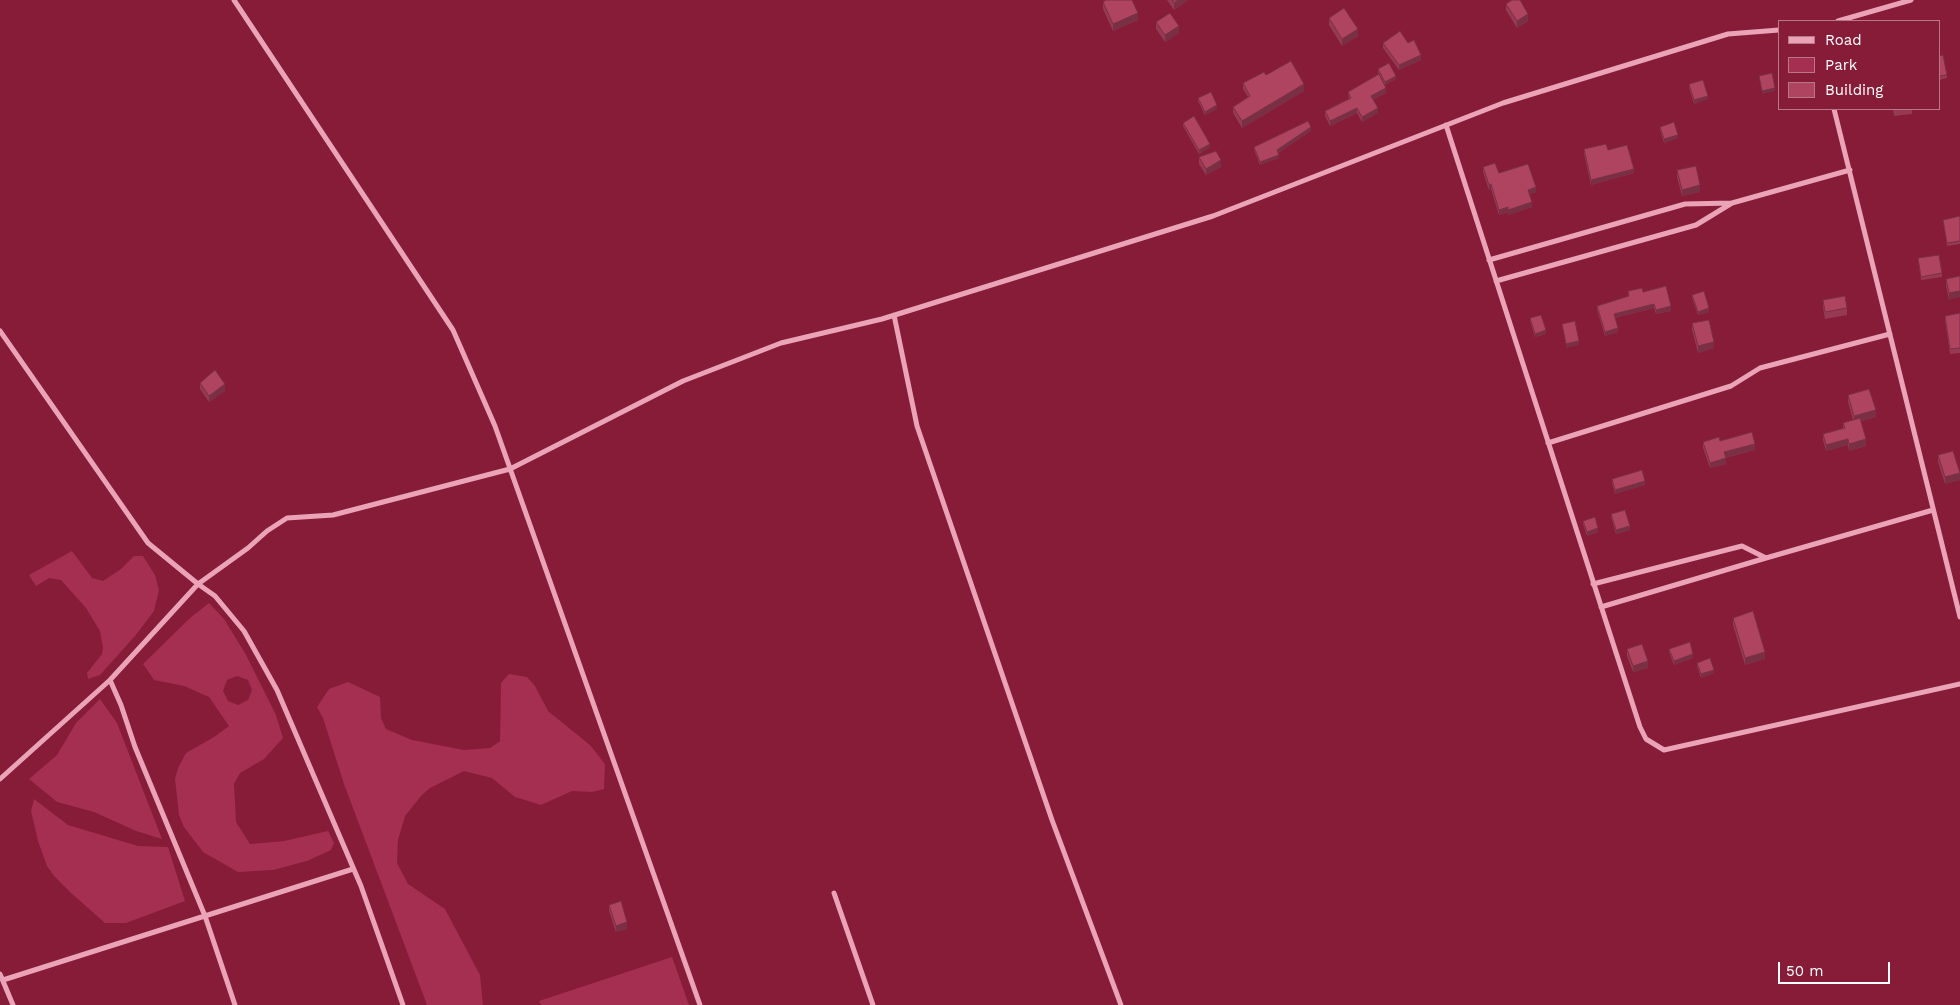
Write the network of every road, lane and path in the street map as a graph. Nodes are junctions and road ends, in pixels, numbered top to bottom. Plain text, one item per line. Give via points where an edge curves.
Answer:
1 (234, 0) edge
2 (1911, 0) edge
3 (1841, 20) edge
4 (1778, 30) edge
5 (1834, 110) edge
6 (1446, 125) junction
7 (1850, 170) junction
8 (1732, 203) junction
9 (1489, 260) junction
10 (1496, 281) junction
11 (894, 315) junction
12 (0, 331) edge
13 (1890, 334) junction
14 (1548, 443) junction
15 (510, 469) junction
16 (1934, 510) junction
17 (1766, 558) junction
18 (198, 584) junction
19 (1593, 584) junction
20 (1601, 607) junction
21 (1960, 617) edge
22 (110, 680) junction
23 (1960, 684) edge
24 (0, 778) edge
25 (353, 869) junction
26 (834, 893) dead end
27 (205, 916) junction
28 (0, 974) edge
29 (3, 980) junction
30 (13, 1005) edge
31 (236, 1005) edge
32 (403, 1005) edge
33 (700, 1005) edge
34 (873, 1005) edge
35 (1121, 1005) edge

1 - 15 street via 453,330
2 - 3 street
4 - 6 street via 1728,34 1503,103
5 - 7 street
6 - 9 street
6 - 11 street via 1213,216
7 - 8 street
7 - 13 street
8 - 9 street via 1685,204
8 - 10 street via 1696,225
9 - 10 street
10 - 14 street
11 - 15 street via 781,343 683,381
11 - 35 street via 917,426 1052,820
12 - 18 street via 148,543
13 - 14 street via 1760,368 1731,386
13 - 16 street
14 - 19 street
15 - 18 street via 333,515 288,518
15 - 33 street
16 - 17 street
16 - 21 street
17 - 19 street via 1742,546
17 - 20 street
18 - 22 street
18 - 25 street via 215,596 244,631 278,690
19 - 20 street
20 - 23 street via 1640,728 1646,739 1664,750
22 - 24 street
22 - 27 street
25 - 27 street
25 - 32 street
26 - 34 street
27 - 29 street
27 - 31 street
28 - 29 street
29 - 30 street

